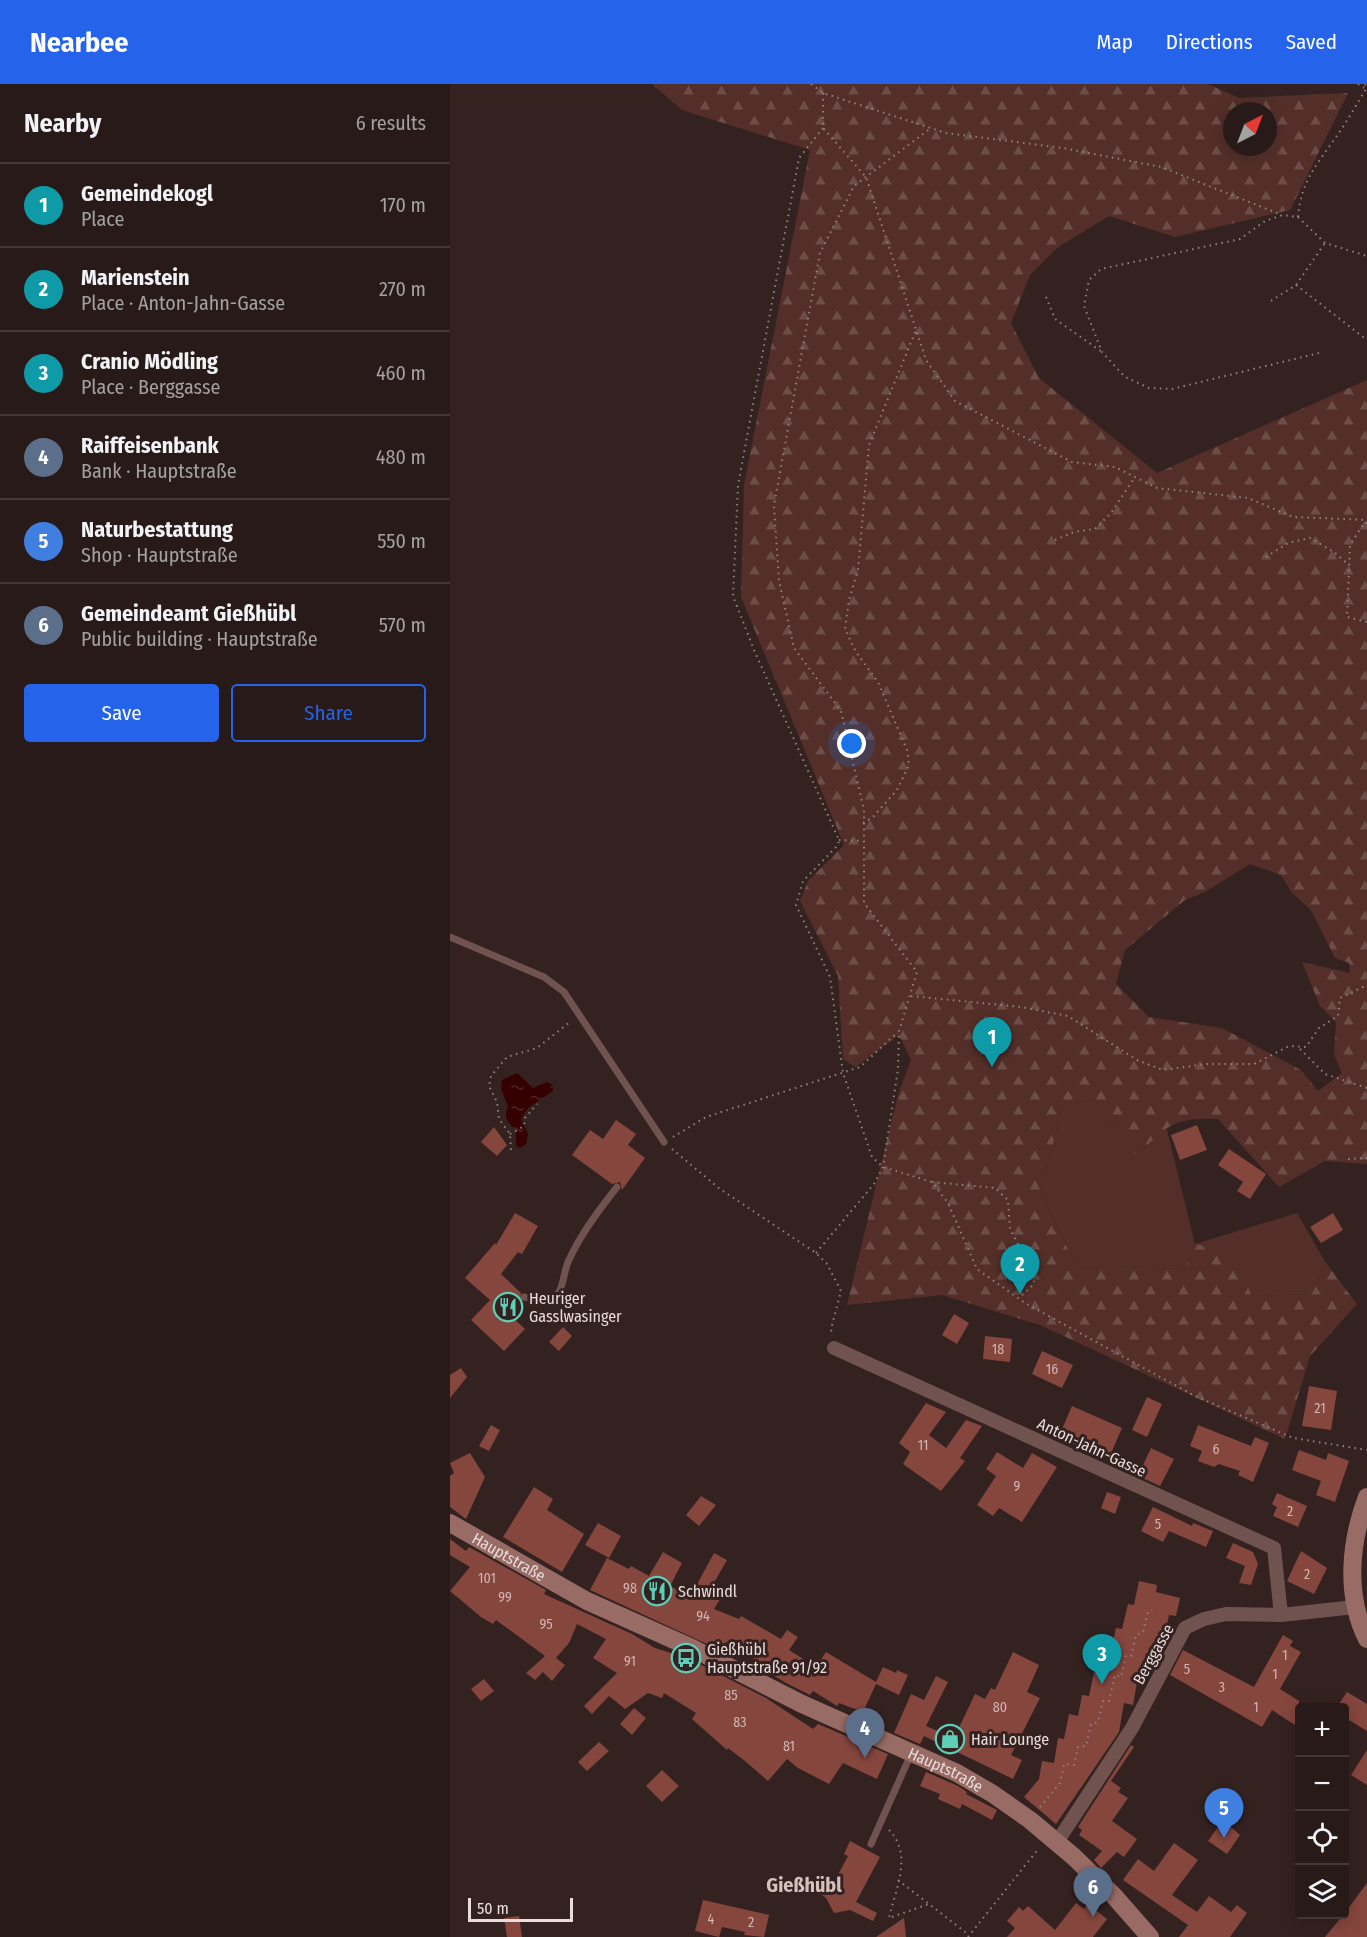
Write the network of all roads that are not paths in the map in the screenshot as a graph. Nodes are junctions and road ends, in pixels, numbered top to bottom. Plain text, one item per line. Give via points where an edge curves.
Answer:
1 (450, 937) edge
2 (664, 1142) road end
3 (616, 1187) dead end
4 (524, 1297) dead end
5 (834, 1347) road end
6 (1367, 1497) edge
7 (450, 1523) edge
8 (1355, 1607) junction
9 (1281, 1615) junction
10 (1367, 1639) edge
11 (912, 1752) junction
12 (1053, 1838) junction
13 (871, 1844) dead end
14 (1150, 1937) edge

1 - 2 lane via 544,977 564,992
3 - 4 lane via 568,1263 559,1293 552,1299
5 - 9 street, Anton-Jahn-Gasse via 1274,1548
6 - 8 street via 1355,1535
7 - 11 street, Hauptstraße via 587,1601
8 - 9 street, Berggasse
8 - 10 street
9 - 12 street, Berggasse via 1226,1614 1204,1618 1185,1628 1132,1728
11 - 12 street, Hauptstraße via 957,1773
11 - 13 lane
12 - 14 street, Hauptstraße

